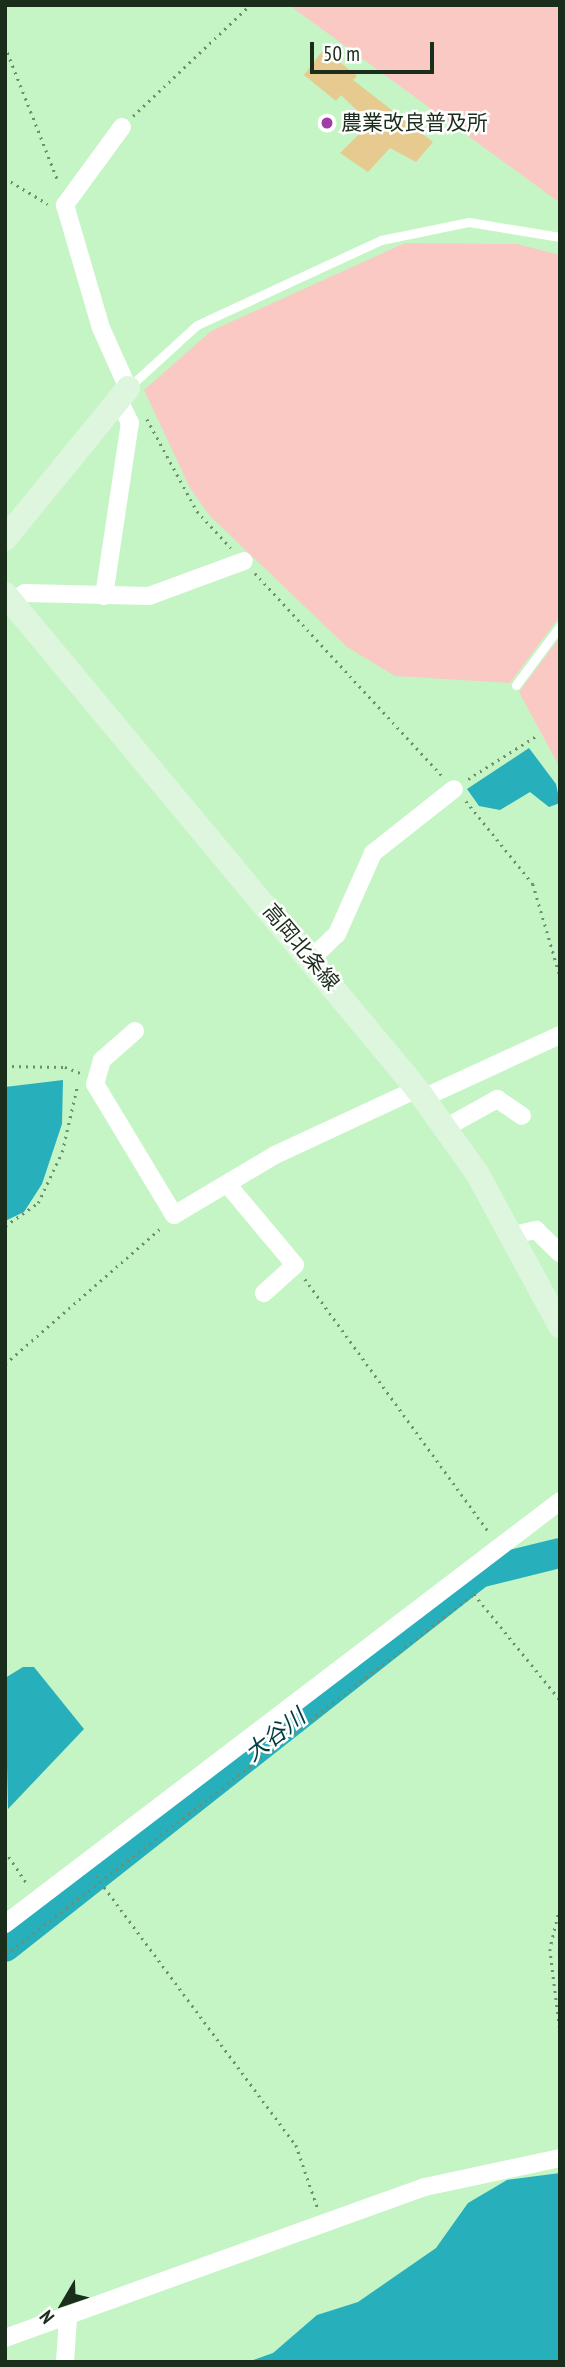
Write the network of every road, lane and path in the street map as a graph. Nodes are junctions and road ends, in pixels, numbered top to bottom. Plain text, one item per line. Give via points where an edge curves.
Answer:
1 (250, 5) edge
2 (5, 47) edge
3 (122, 127) joint
4 (5, 178) edge
5 (65, 205) junction
6 (560, 237) edge
7 (124, 394) junction
8 (5, 539) edge
9 (244, 561) junction
10 (104, 596) junction
11 (9, 599) edge
12 (560, 626) edge
13 (516, 685) dead end
14 (536, 736) dead end
15 (454, 789) junction
16 (311, 959) junction
17 (560, 976) edge
18 (135, 1031) dead end
19 (560, 1035) edge
20 (5, 1066) edge
21 (88, 1079) junction
22 (420, 1094) junction
23 (522, 1116) dead end
24 (445, 1128) junction
25 (228, 1185) junction
26 (174, 1214) junction
27 (5, 1226) edge
28 (514, 1235) junction
29 (560, 1253) edge
30 (295, 1265) junction
31 (264, 1293) dead end
32 (560, 1326) edge
33 (5, 1364) edge
34 (560, 1501) edge
35 (499, 1545) junction
36 (560, 1700) edge
37 (5, 1851) edge
38 (97, 1879) dead end
39 (101, 1883) junction
40 (37, 1899) junction
41 (560, 1908) edge
42 (5, 1924) edge
43 (5, 1955) edge
44 (560, 2029) edge
45 (560, 2158) edge
46 (323, 2225) junction
47 (68, 2318) junction
48 (5, 2338) edge
49 (65, 2362) edge

1 - 3 path
2 - 5 path
3 - 5 street
4 - 5 path via 54,208
5 - 7 street
6 - 7 lane via 469,222 381,240 197,325
7 - 8 main road
7 - 9 path via 197,511
7 - 10 street via 130,423
9 - 10 street via 171,592
9 - 15 path
10 - 11 street via 25,593
11 - 16 main road, 高岡北条線
12 - 13 lane
14 - 15 path
15 - 16 street via 373,853 337,934
15 - 17 path via 529,877
16 - 22 main road, 高岡北条線
18 - 21 street
19 - 22 street
20 - 21 path via 65,1066
21 - 26 street
21 - 27 path via 38,1203
22 - 24 main road, 高岡北条線
22 - 25 street via 275,1155
23 - 24 street via 497,1099
24 - 28 main road, 高岡北条線
25 - 26 street
25 - 30 street
26 - 33 path
28 - 29 street via 537,1230
28 - 32 main road, 高岡北条線
30 - 31 street
30 - 35 path
34 - 35 street
35 - 40 street
36 - 39 path via 473,1593
37 - 40 path
38 - 39 path
39 - 43 path
39 - 46 path via 296,2145
40 - 42 street
41 - 44 path via 550,1949
45 - 46 street via 425,2187
46 - 47 street
47 - 48 street
47 - 49 street

